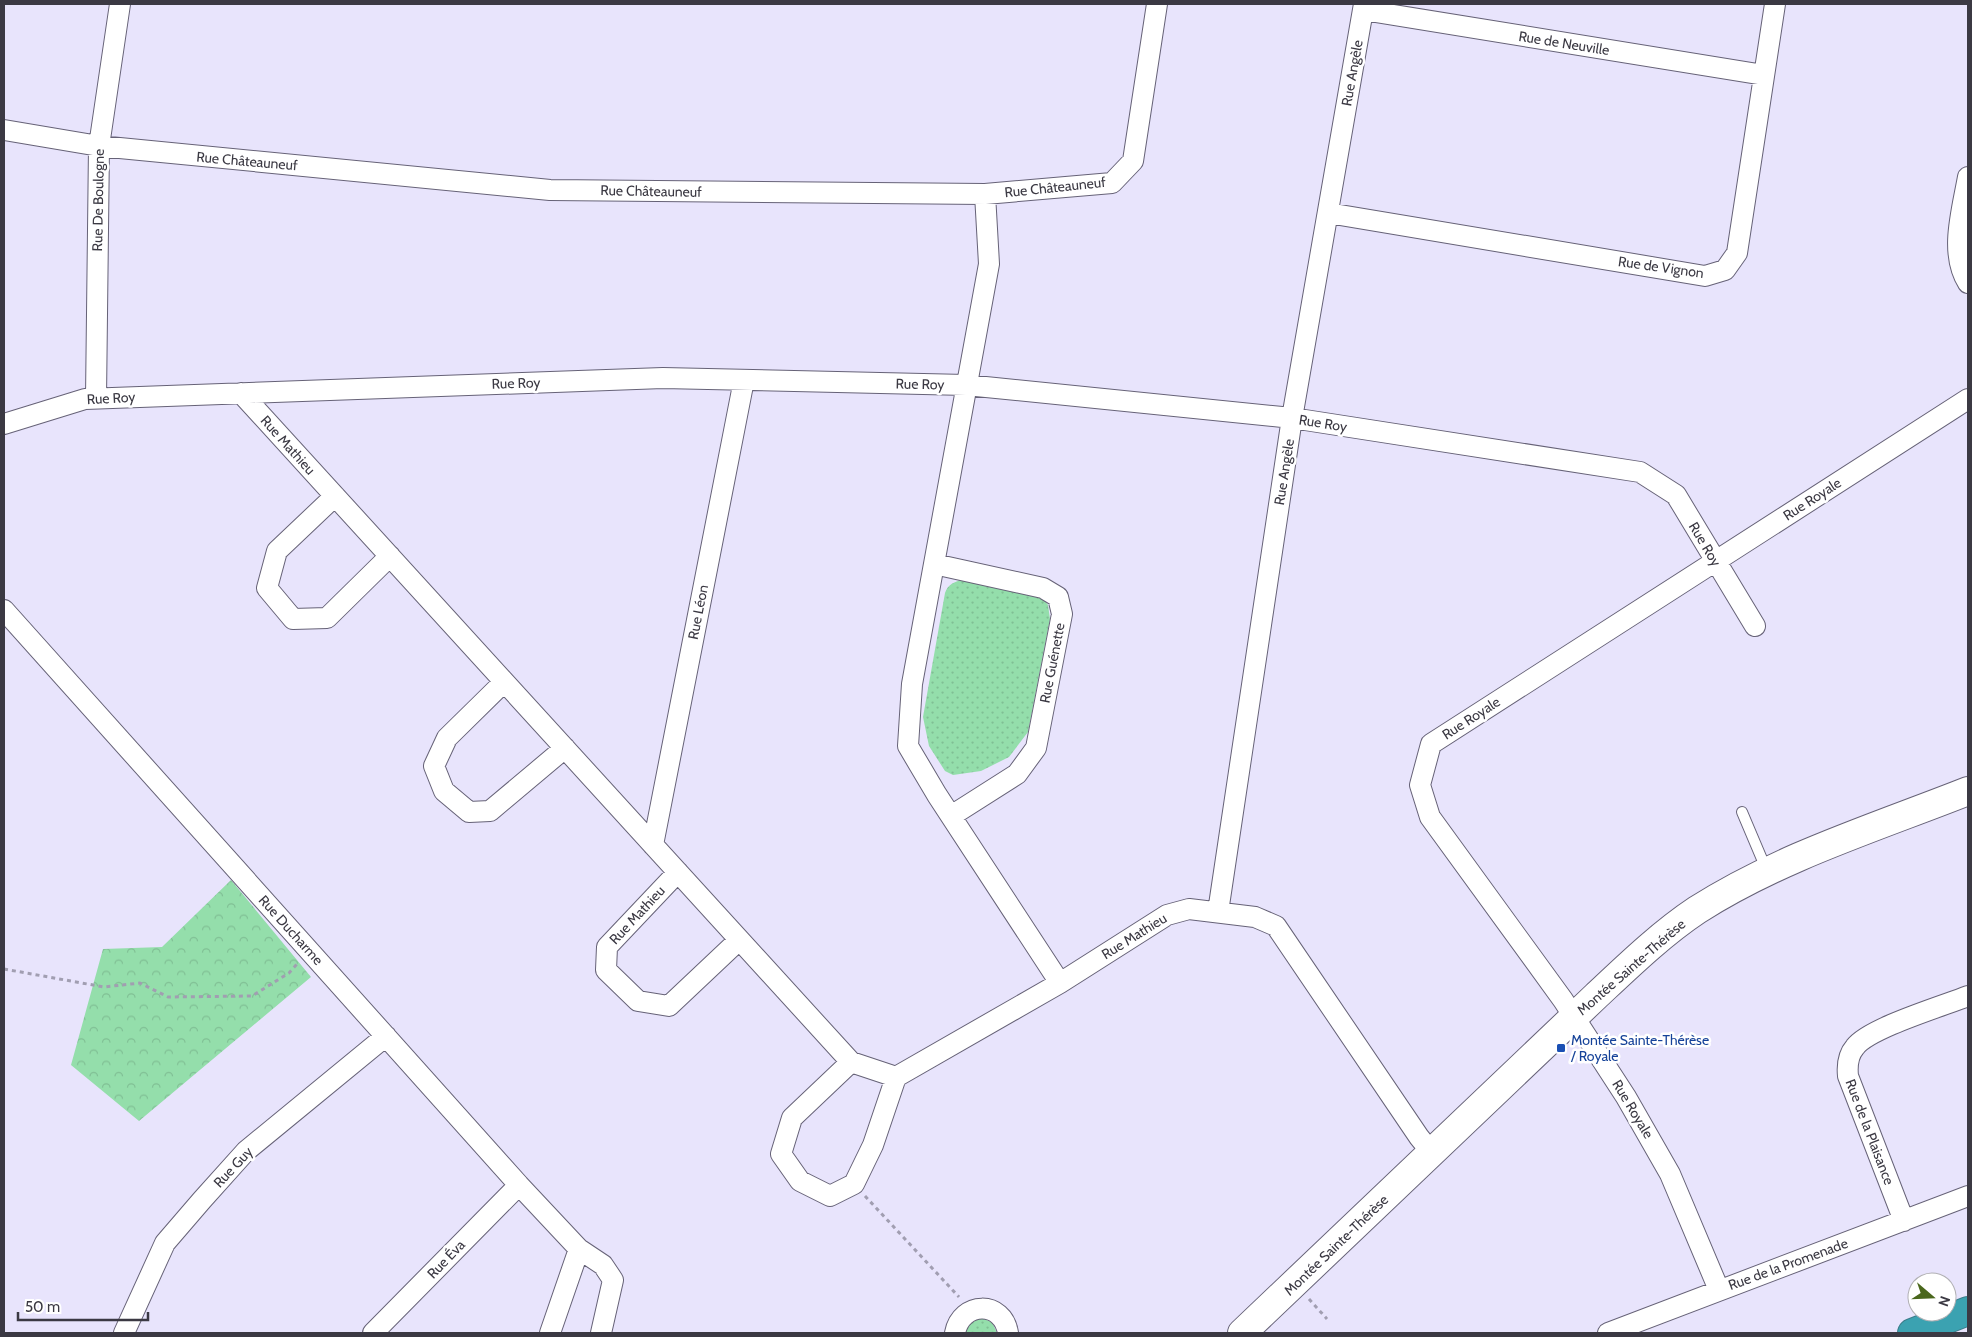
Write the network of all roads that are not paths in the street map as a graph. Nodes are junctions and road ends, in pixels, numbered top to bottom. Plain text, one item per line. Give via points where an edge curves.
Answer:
1 (120, 4) edge
2 (1157, 4) edge
3 (1775, 4) edge
4 (1364, 7) edge
5 (1764, 75) junction
6 (4, 130) edge
7 (98, 146) junction
8 (1968, 178) edge
9 (984, 194) junction
10 (1328, 213) junction
11 (1968, 284) edge
12 (744, 380) junction
13 (966, 385) junction
14 (241, 393) junction
15 (96, 398) junction
16 (1968, 399) edge
17 (1292, 418) junction
18 (4, 424) edge
19 (335, 496) junction
20 (390, 556) junction
21 (1716, 561) junction
22 (934, 564) junction
23 (4, 610) edge
24 (1755, 626) dead end
25 (504, 682) junction
26 (565, 748) junction
27 (1968, 791) edge
28 (1742, 812) dead end
29 (951, 816) junction
30 (653, 845) junction
31 (678, 872) junction
32 (1768, 872) junction
33 (1218, 912) junction
34 (740, 940) junction
35 (1060, 983) junction
36 (1968, 996) edge
37 (1573, 1017) junction
38 (386, 1036) junction
39 (851, 1062) junction
40 (896, 1077) junction
41 (1432, 1153) junction
42 (519, 1185) junction
43 (1968, 1196) edge
44 (1904, 1221) junction
45 (579, 1249) junction
46 (1719, 1290) junction
47 (1968, 1312) edge
48 (124, 1333) edge
49 (373, 1333) edge
50 (550, 1333) edge
51 (601, 1333) edge
52 (955, 1333) edge
53 (1008, 1333) edge
54 (1242, 1333) edge
55 (1608, 1333) edge
56 (1912, 1333) edge

1 - 7 street, Rue De Boulogne
2 - 9 street, Rue Châteauneuf via 1133,161 1112,183
3 - 5 street, Rue de Vignon
4 - 5 street, Rue de Neuville
4 - 10 street, Rue Angèle
5 - 10 street, Rue de Vignon via 1737,253 1725,270 1705,276
6 - 7 street, Rue Châteauneuf
7 - 9 street, Rue Châteauneuf via 550,190
7 - 15 street, Rue De Boulogne
8 - 11 street via 1958,242 1961,272
9 - 13 street via 989,264
10 - 17 street, Rue Angèle
12 - 13 street, Rue Roy
12 - 14 street, Rue Roy via 663,378
12 - 30 street, Rue Léon
13 - 17 street, Rue Roy
13 - 22 street
14 - 15 street, Rue Roy
14 - 19 street, Rue Mathieu
15 - 18 street, Rue Roy
16 - 21 street, Rue Royale
17 - 21 street, Rue Roy via 1640,472 1676,495
17 - 33 street, Rue Angèle
19 - 20 street, Rue Mathieu
19 - 20 street via 277,551 267,588 293,618 327,618
20 - 25 street, Rue Mathieu
21 - 24 street, Rue Roy
21 - 37 street, Rue Royale via 1431,744 1420,785 1430,817
22 - 29 street via 912,684 908,746
22 - 29 street, Rue Guénette via 1043,588 1058,597 1062,614 1036,748 1017,774
23 - 38 street, Rue Ducharme
25 - 26 street, Rue Mathieu
25 - 26 street via 447,738 434,766 444,791 469,812 490,811
26 - 30 street, Rue Mathieu
27 - 32 street, Montée Sainte-Thérèse
28 - 32 lane
29 - 35 street
30 - 31 street, Rue Mathieu
31 - 34 street, Rue Mathieu
31 - 34 street, Rue Mathieu via 607,947 606,970 638,1001 669,1006
32 - 37 street, Montée Sainte-Thérèse via 1696,912 1648,949
33 - 35 street, Rue Mathieu via 1189,909 1167,915
33 - 41 street, Rue Mathieu via 1255,917 1276,926
34 - 39 street, Rue Mathieu
35 - 40 street, Rue Mathieu
36 - 44 street, Rue de la Plaisance via 1869,1035 1854,1048 1850,1058 1850,1083
37 - 41 street, Montée Sainte-Thérèse
37 - 46 street, Rue Royale via 1664,1161
38 - 42 street, Rue Ducharme
38 - 48 street, Rue Guy via 246,1151 202,1200 165,1243
39 - 40 street, Rue Mathieu
39 - 40 street via 792,1118 781,1154 800,1181 830,1196 854,1184 873,1145
41 - 54 street, Montée Sainte-Thérèse
42 - 45 street, Rue Ducharme
42 - 49 street, Rue Éva
43 - 44 street, Rue de la Promenade
44 - 46 street, Rue de la Promenade
45 - 50 street
45 - 51 street, Rue Ducharme via 603,1266 613,1280
46 - 55 street, Rue de la Promenade
47 - 56 highway
52 - 53 street via 958,1322 966,1314 983,1309 1000,1316

